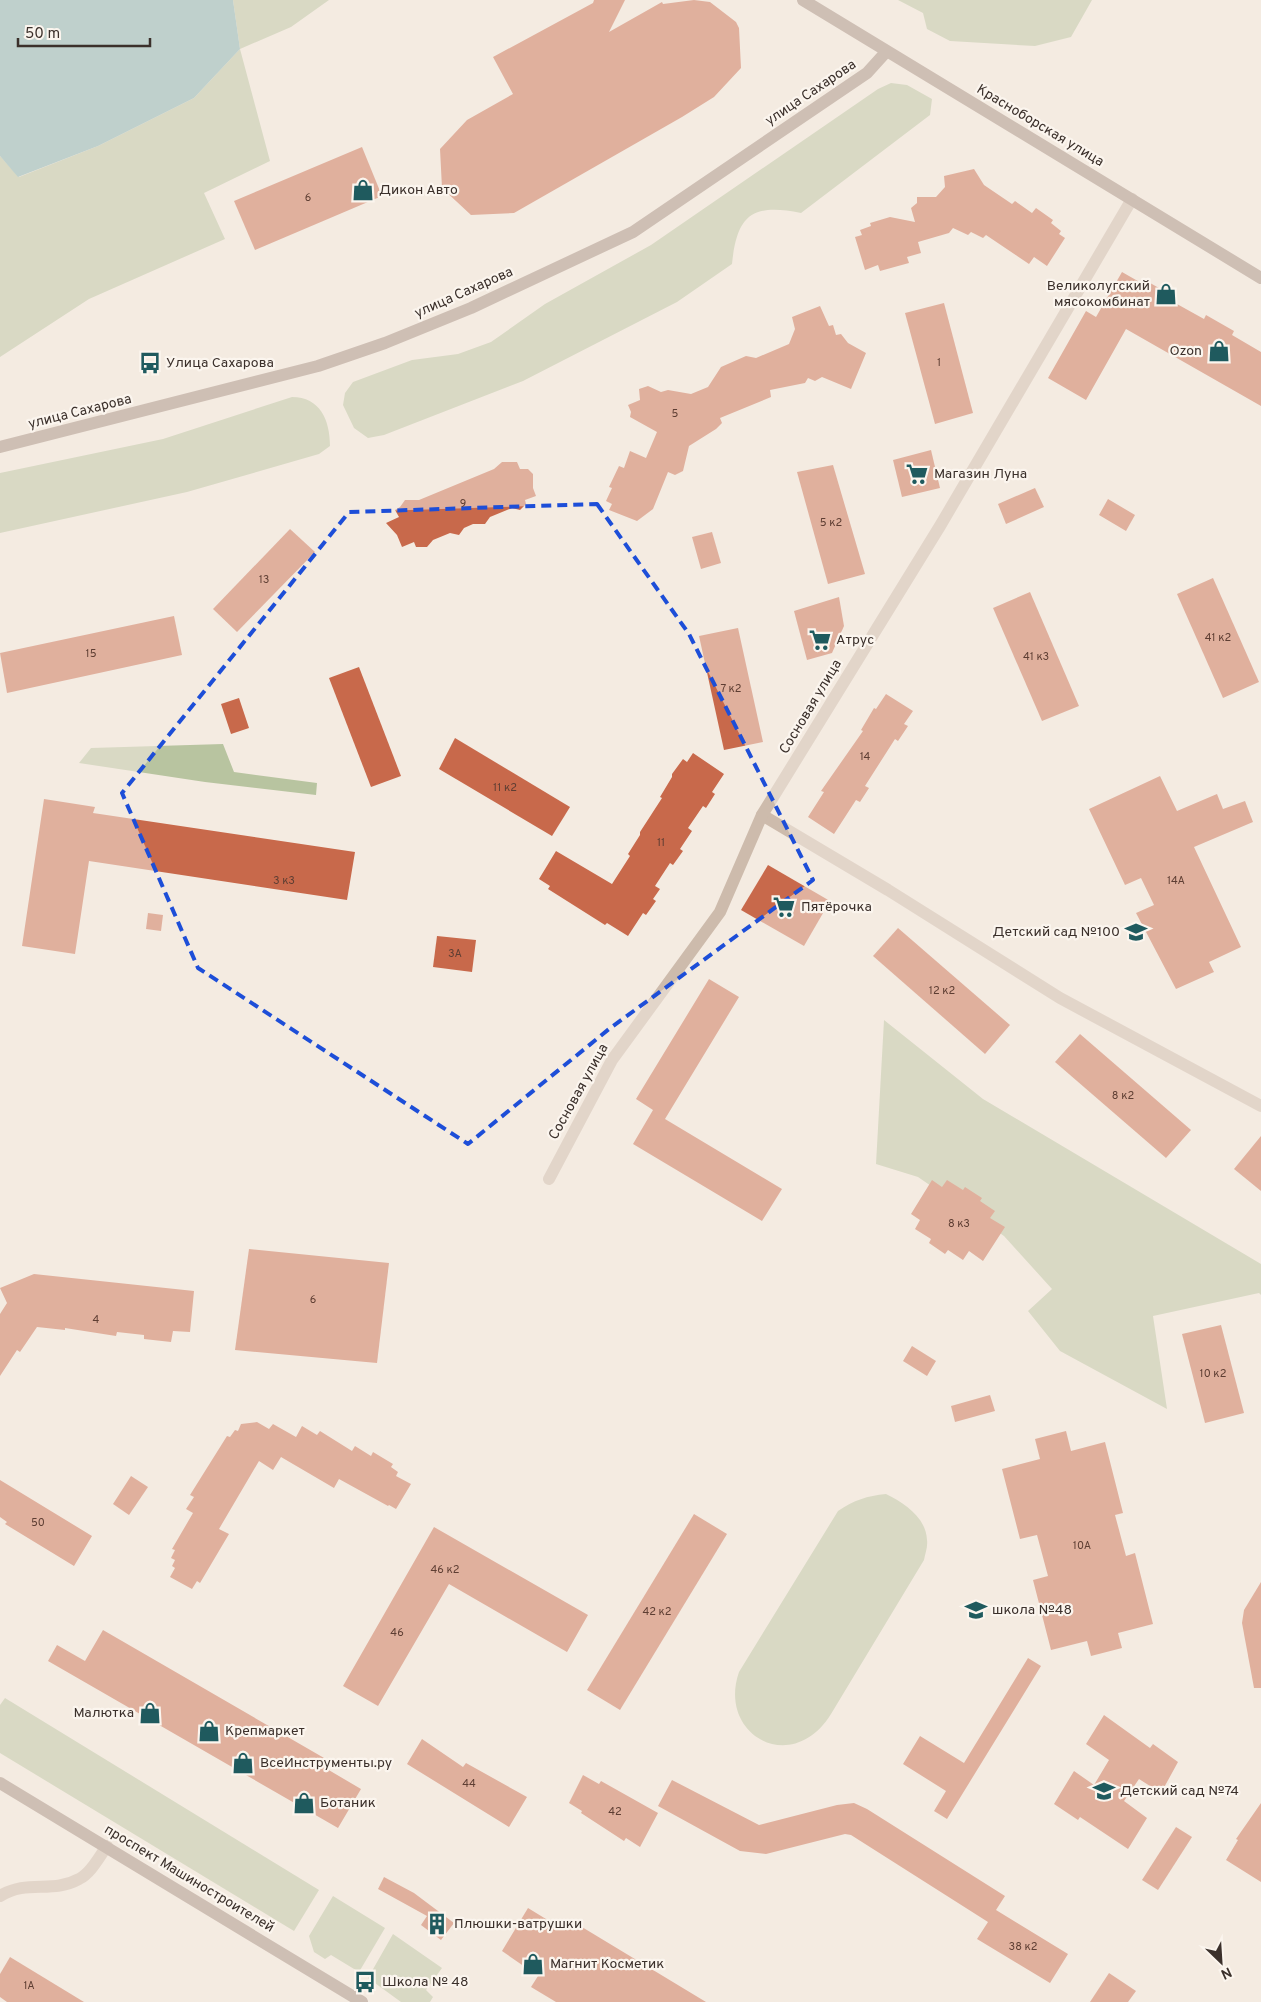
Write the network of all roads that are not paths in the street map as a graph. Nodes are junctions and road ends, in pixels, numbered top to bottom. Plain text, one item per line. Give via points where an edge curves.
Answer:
1 (803, 0) edge
2 (886, 52) junction
3 (1132, 199) junction
4 (1261, 278) edge
5 (0, 447) edge
6 (762, 815) junction
7 (1261, 1106) edge
8 (548, 1179) dead end
9 (0, 1783) edge
10 (106, 1846) junction
11 (0, 1896) edge
12 (362, 2002) edge

1 - 2 street, Красноборская улица
2 - 3 street, Красноборская улица
2 - 5 street, улица Сахарова via 867,73 633,232 471,308 386,343 318,366
3 - 4 street, Красноборская улица
3 - 6 street, Сосновая улица via 940,526
6 - 7 street via 1060,998
6 - 8 street, Сосновая улица via 720,912 612,1060
9 - 10 street, проспект Машиностроителей
10 - 11 street via 80,1879 62,1886 21,1886
10 - 12 street, проспект Машиностроителей

